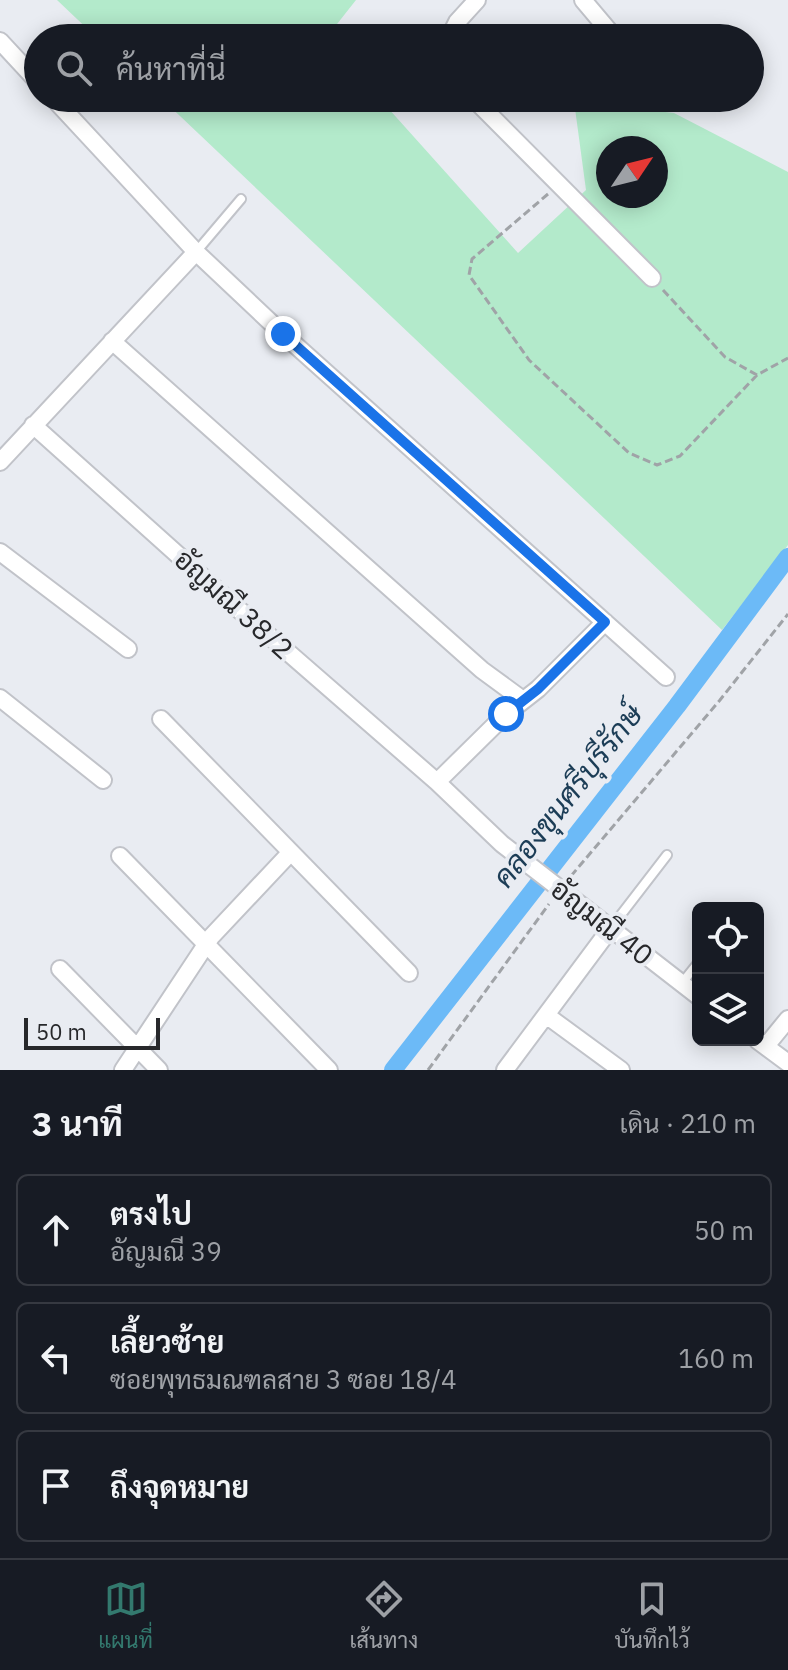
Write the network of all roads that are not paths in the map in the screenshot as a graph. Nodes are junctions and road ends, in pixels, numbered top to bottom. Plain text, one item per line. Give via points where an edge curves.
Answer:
1 (477, 0) edge
2 (583, 0) edge
3 (456, 24) edge
4 (603, 24) edge
5 (0, 41) edge
6 (24, 67) edge
7 (66, 112) edge
8 (487, 112) edge
9 (241, 199) dead end
10 (196, 252) junction
11 (652, 278) road end
12 (112, 341) junction
13 (33, 425) junction
14 (0, 462) edge
15 (0, 552) edge
16 (605, 622) junction
17 (128, 649) dead end
18 (666, 677) dead end
19 (0, 698) edge
20 (523, 700) junction
21 (161, 719) dead end
22 (103, 780) dead end
23 (437, 782) junction
24 (291, 852) junction
25 (667, 855) dead end
26 (120, 856) dead end
27 (610, 929) junction
28 (206, 944) junction
29 (60, 969) dead end
30 (692, 970) edge
31 (409, 973) dead end
32 (681, 984) junction
33 (692, 992) edge
34 (546, 1015) junction
35 (788, 1019) edge
36 (764, 1041) edge
37 (764, 1045) edge
38 (138, 1048) junction
39 (788, 1063) edge
40 (123, 1070) edge
41 (159, 1070) edge
42 (329, 1070) edge
43 (505, 1070) edge
44 (621, 1070) edge

1 - 3 street
2 - 4 street
5 - 6 street
7 - 10 street
8 - 11 street
9 - 10 lane
10 - 12 street
10 - 16 street
12 - 13 street
12 - 20 street via 482,670
13 - 14 street
13 - 23 street, อัญมณี 38/2
15 - 17 street
16 - 18 street
16 - 20 street
19 - 22 street
20 - 23 street
21 - 24 street
23 - 27 street, อัญมณี 40 via 502,844
24 - 28 street
24 - 31 street
25 - 27 lane
26 - 28 street
27 - 32 street, อัญมณี 40
27 - 34 street
28 - 38 street
28 - 42 street
29 - 38 street
30 - 32 lane
32 - 33 street, อัญมณี 40
34 - 43 street
34 - 44 street
35 - 36 street
37 - 39 street
38 - 40 street
38 - 41 street

